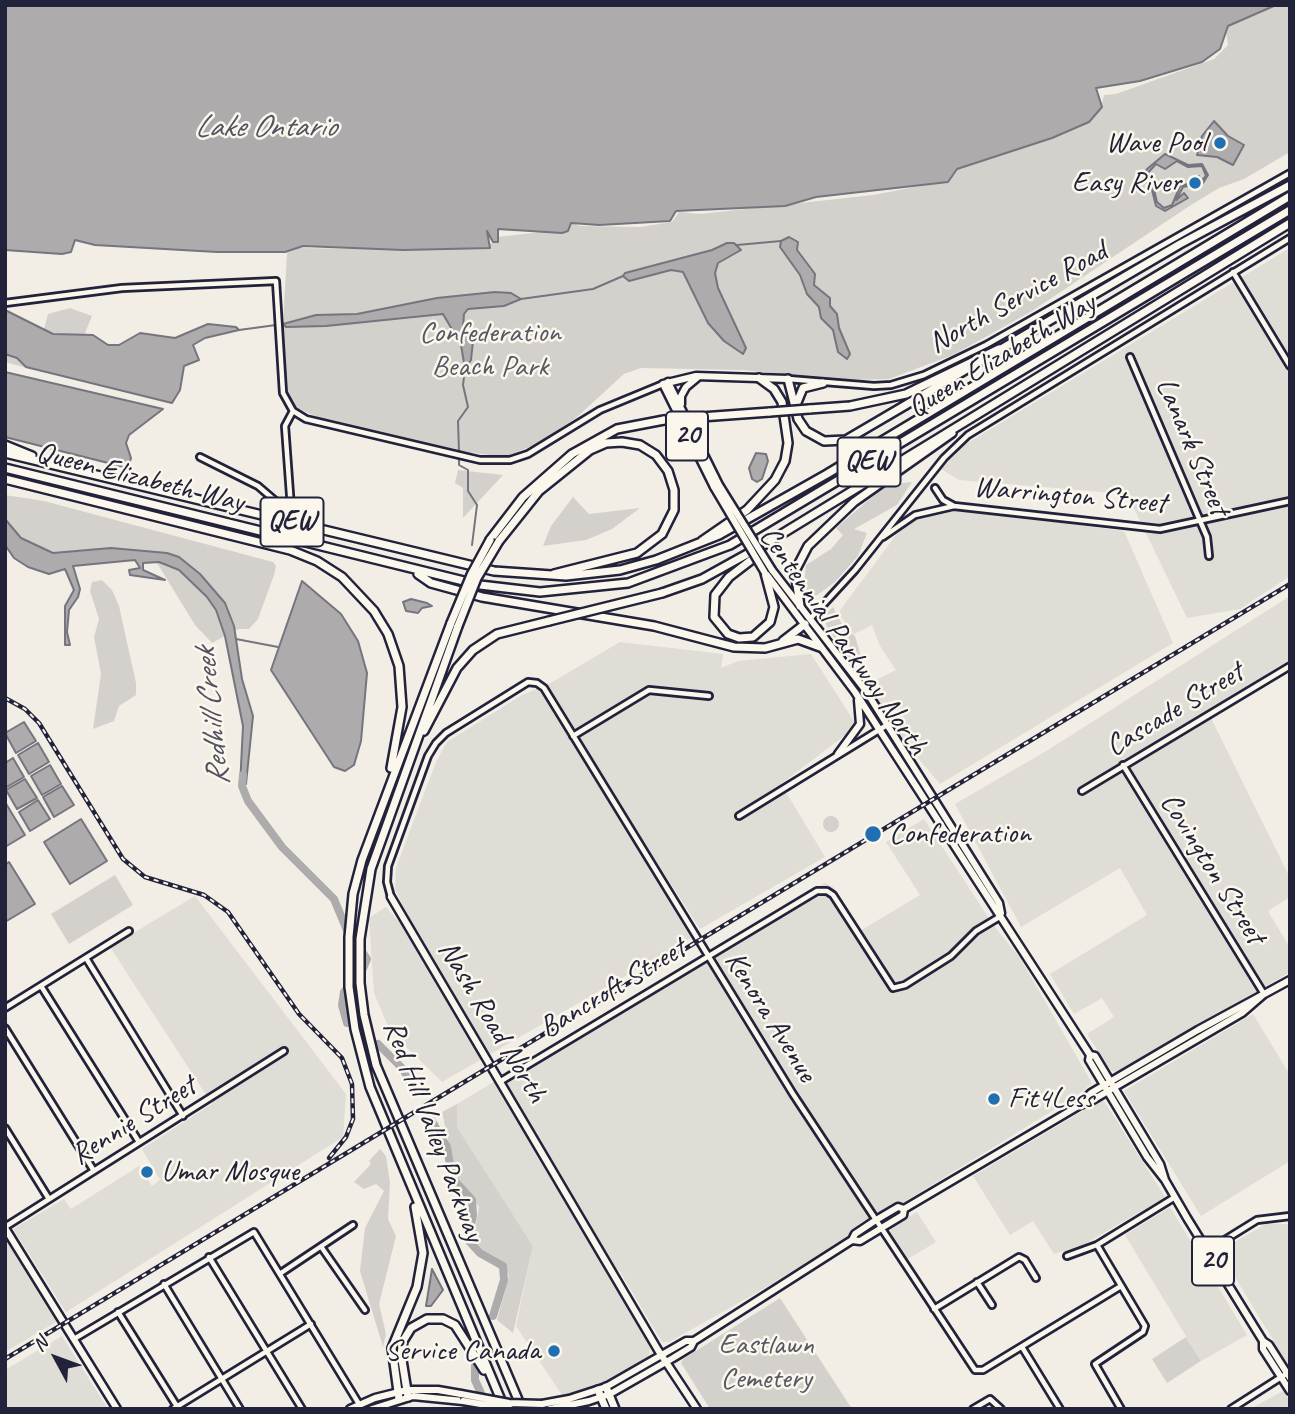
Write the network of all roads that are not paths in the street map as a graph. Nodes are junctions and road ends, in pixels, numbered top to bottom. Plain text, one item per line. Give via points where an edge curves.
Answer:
1 (1290, 173) edge
2 (1290, 185) edge
3 (1290, 197) edge
4 (1290, 210) edge
5 (1290, 223) edge
6 (1290, 239) edge
7 (1233, 272) junction
8 (5, 303) edge
9 (1006, 347) junction
10 (1130, 357) dead end
11 (1290, 366) edge
12 (701, 376) junction
13 (758, 378) junction
14 (786, 379) junction
15 (666, 383) junction
16 (823, 383) junction
17 (782, 402) junction
18 (796, 409) junction
19 (293, 411) junction
20 (683, 413) junction
21 (965, 422) junction
22 (5, 445) edge
23 (5, 453) edge
24 (200, 457) dead end
25 (42, 461) junction
26 (5, 468) edge
27 (5, 479) edge
28 (717, 486) junction
29 (935, 488) dead end
30 (1290, 501) edge
31 (954, 506) junction
32 (1199, 521) junction
33 (494, 540) junction
34 (767, 543) junction
35 (700, 545) junction
36 (873, 547) junction
37 (1209, 556) dead end
38 (412, 570) junction
39 (769, 571) junction
40 (544, 576) junction
41 (797, 609) junction
42 (807, 622) junction
43 (454, 624) junction
44 (776, 645) junction
45 (820, 647) junction
46 (1290, 666) edge
47 (532, 681) joint
48 (855, 692) junction
49 (709, 696) dead end
50 (887, 725) junction
51 (880, 730) junction
52 (573, 736) junction
53 (418, 740) junction
54 (838, 754) junction
55 (1123, 765) junction
56 (387, 790) junction
57 (1082, 792) dead end
58 (739, 816) dead end
59 (391, 897) joint
60 (1002, 915) junction
61 (129, 931) dead end
62 (708, 956) junction
63 (86, 958) junction
64 (1290, 980) edge
65 (41, 986) junction
66 (1264, 994) junction
67 (5, 1008) edge
68 (5, 1028) edge
69 (284, 1051) dead end
70 (501, 1081) junction
71 (1109, 1087) junction
72 (183, 1116) junction
73 (5, 1128) edge
74 (139, 1142) junction
75 (94, 1171) junction
76 (1175, 1198) junction
77 (49, 1199) junction
78 (416, 1199) junction
79 (904, 1209) junction
80 (1290, 1216) edge
81 (876, 1220) junction
82 (353, 1225) dead end
83 (5, 1228) edge
84 (881, 1228) junction
85 (852, 1240) junction
86 (1097, 1245) junction
87 (322, 1248) junction
88 (1207, 1251) junction
89 (1067, 1256) dead end
90 (209, 1257) junction
91 (281, 1273) junction
92 (1036, 1278) dead end
93 (978, 1282) junction
94 (164, 1284) junction
95 (1122, 1286) junction
96 (992, 1305) dead end
97 (934, 1309) junction
98 (365, 1310) dead end
99 (118, 1311) junction
100 (311, 1324) junction
101 (74, 1339) junction
102 (1022, 1346) junction
103 (266, 1352) junction
104 (664, 1359) junction
105 (1287, 1375) edge
106 (222, 1379) junction
107 (493, 1381) junction
108 (608, 1390) junction
109 (1290, 1391) edge
110 (599, 1394) junction
111 (403, 1395) junction
112 (462, 1398) junction
113 (359, 1404) junction
114 (176, 1408) edge
115 (117, 1409) edge
116 (240, 1409) edge
117 (302, 1409) edge
118 (350, 1409) edge
119 (372, 1409) edge
120 (505, 1409) edge
121 (510, 1409) edge
122 (522, 1409) edge
123 (550, 1409) edge
124 (606, 1409) edge
125 (615, 1409) edge
126 (697, 1409) edge
127 (973, 1409) edge
128 (1002, 1409) edge
129 (1060, 1409) edge
130 (1121, 1409) edge
131 (1231, 1409) edge

1 - 16 street, North Service Road via 952,363 891,385
2 - 9 highway
3 - 35 highway, Queen Elizabeth Way / QEW
4 - 38 highway, Queen Elizabeth Way / QEW via 730,545 648,578 569,591 508,589
5 - 21 highway
6 - 7 street
7 - 11 street
7 - 36 street via 975,430 944,458
8 - 19 street via 122,288 276,281 283,393
9 - 18 highway via 846,440 818,439 801,425
9 - 33 highway, bridge via 888,400 664,419 617,429 572,454 523,497
10 - 32 street, Lanark Street
12 - 13 main road, North Service Road
12 - 15 main road, North Service Road
12 - 20 main road via 681,396
13 - 14 main road, North Service Road
13 - 17 highway via 774,389
14 - 16 street, North Service Road
14 - 17 highway
14 - 18 highway
15 - 19 street via 600,410 528,454 496,461 306,419
15 - 20 main road, Centennial Parkway North / 20
15 - 28 main road, Centennial Parkway North / 20
16 - 18 highway via 803,388
17 - 35 highway via 788,443 781,470 747,510
19 - 24 street via 285,426 291,508
20 - 28 main road, Centennial Parkway North / 20
21 - 34 highway
21 - 41 highway via 854,502 808,545 795,571
22 - 25 highway
23 - 25 highway, Queen Elizabeth Way / QEW
25 - 40 highway, Queen Elizabeth Way / QEW via 453,562
26 - 38 highway, Queen Elizabeth Way / QEW
27 - 56 highway via 290,550 342,577 374,611 399,666 400,726
28 - 39 main road, Centennial Parkway North / 20, bridge
29 - 31 street, Warrington Street
30 - 32 street, Warrington Street
31 - 32 street, Warrington Street via 1138,528 1169,529
31 - 36 street via 915,515
32 - 37 street, Lanark Street
33 - 40 highway via 540,491 590,450 622,442 656,455 674,490 674,510 662,534 637,553
33 - 43 highway, bridge
34 - 39 highway via 715,595 714,617 728,634 753,637 770,622 774,607
34 - 53 highway, bridge via 702,579 662,593 498,634 472,650 457,668
35 - 40 highway, Queen Elizabeth Way / QEW via 620,570
36 - 42 street
38 - 44 highway via 431,583 482,597 654,626 744,649
39 - 41 main road, Centennial Parkway North / 20
41 - 42 main road, Centennial Parkway North
42 - 44 highway
42 - 45 main road, Centennial Parkway North
42 - 50 main road, Centennial Parkway North / 20 via 866,691
43 - 53 highway
43 - 56 highway
44 - 45 highway via 805,640
45 - 48 main road, Centennial Parkway North
46 - 55 street, Cascade Street
47 - 52 street, Kenora Avenue via 544,688
47 - 59 street, Nash Road North via 436,743 388,866
48 - 51 main road, Centennial Parkway North
48 - 54 main road via 860,724
49 - 52 street via 649,690
50 - 51 street
50 - 60 main road, Centennial Parkway North / 20
51 - 54 street
51 - 60 main road, Centennial Parkway North / 20
52 - 62 street, Kenora Avenue
53 - 122 highway, Red Hill Valley Parkway via 365,896 360,983 376,1065
54 - 58 street
55 - 57 street, Cascade Street
55 - 66 street, Covington Street
56 - 78 highway, Red Hill Valley Parkway via 353,894 349,987 363,1062
59 - 70 main road, Nash Road North
60 - 62 street, Bancroft Street via 976,931 951,956 893,988 836,898 823,890
60 - 71 main road, Centennial Parkway North / 20 via 1090,1055 1095,1056
61 - 63 street
62 - 70 street, Bancroft Street
62 - 81 street, Kenora Avenue
63 - 65 street
63 - 72 street
64 - 66 main road
65 - 67 street
65 - 74 street
66 - 71 main road
68 - 75 street
69 - 72 street, Rennie Street
70 - 104 main road, Nash Road North
71 - 76 main road, Centennial Parkway North / 20 via 1156,1173
71 - 79 main road
72 - 74 street, Rennie Street
73 - 77 street
74 - 75 street, Rennie Street
75 - 77 street, Rennie Street
76 - 86 street
76 - 88 main road, Centennial Parkway North / 20
77 - 83 street, Rennie Street
78 - 107 highway, Red Hill Valley Parkway
78 - 111 highway via 423,1253 417,1287 394,1340 393,1356
79 - 81 main road via 898,1207
79 - 84 main road
80 - 88 street via 1258,1220
81 - 84 street, Kenora Avenue
81 - 85 main road
82 - 87 street
83 - 101 main road
84 - 85 main road via 860,1241
84 - 97 street, Kenora Avenue
85 - 104 main road via 694,1341 686,1340
86 - 89 street
86 - 95 street
87 - 91 street
87 - 98 street
88 - 105 main road, Centennial Parkway North / 20
90 - 91 street via 254,1232
90 - 94 street
90 - 103 street
91 - 100 street
92 - 93 street via 1019,1257
93 - 96 street
93 - 97 street
94 - 99 street
94 - 106 street
95 - 102 street
95 - 130 street via 1144,1330 1095,1364
97 - 102 street, Kenora Avenue via 978,1372
99 - 101 street
99 - 114 street
100 - 103 street
100 - 113 street
101 - 115 main road
102 - 129 street
103 - 106 street
103 - 117 street
104 - 108 main road
104 - 126 main road, Nash Road North
105 - 109 main road, Centennial Parkway North / 20
105 - 131 street
106 - 114 street
106 - 116 street
107 - 111 highway via 460,1330 431,1318 411,1328 403,1341
107 - 120 highway, Red Hill Valley Parkway
108 - 110 main road
108 - 125 highway
110 - 112 main road, bridge via 542,1404
110 - 123 main road
110 - 124 highway
111 - 112 main road
111 - 113 main road
111 - 119 main road
112 - 121 main road, bridge
113 - 118 main road
127 - 128 street via 990,1399

